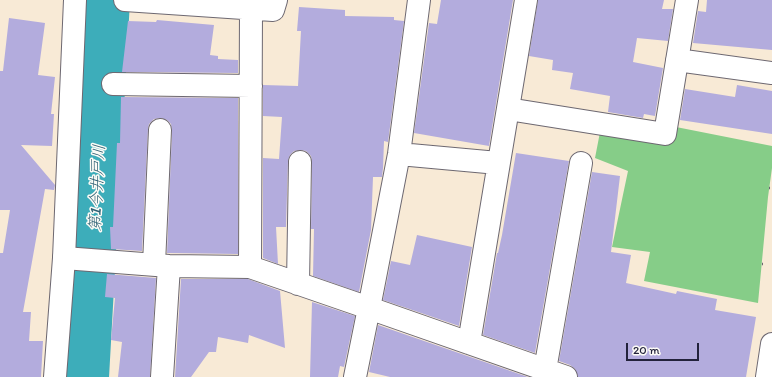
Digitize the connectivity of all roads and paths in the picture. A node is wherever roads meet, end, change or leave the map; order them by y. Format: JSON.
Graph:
{"nodes":[{"id":1,"x":75,"y":0,"type":"edge"},
{"id":2,"x":125,"y":0,"type":"edge"},
{"id":3,"x":276,"y":0,"type":"edge"},
{"id":4,"x":419,"y":0,"type":"edge"},
{"id":5,"x":526,"y":0,"type":"edge"},
{"id":6,"x":687,"y":0,"type":"edge"},
{"id":7,"x":251,"y":8,"type":"junction"},
{"id":8,"x":677,"y":60,"type":"junction"},
{"id":9,"x":772,"y":73,"type":"edge"},
{"id":10,"x":113,"y":84,"type":"dead end"},
{"id":11,"x":250,"y":86,"type":"junction"},
{"id":12,"x":508,"y":109,"type":"junction"},
{"id":13,"x":160,"y":130,"type":"dead end"},
{"id":14,"x":399,"y":154,"type":"junction"},
{"id":15,"x":300,"y":162,"type":"dead end"},
{"id":16,"x":498,"y":163,"type":"junction"},
{"id":17,"x":581,"y":163,"type":"dead end"},
{"id":18,"x":72,"y":258,"type":"junction"},
{"id":19,"x":762,"y":264,"type":"dead end"},
{"id":20,"x":766,"y":264,"type":"dead end"},
{"id":21,"x":161,"y":265,"type":"junction"},
{"id":22,"x":250,"y":267,"type":"junction"},
{"id":23,"x":298,"y":284,"type":"junction"},
{"id":24,"x":369,"y":308,"type":"junction"},
{"id":25,"x":469,"y":343,"type":"junction"},
{"id":26,"x":772,"y":344,"type":"edge"},
{"id":27,"x":545,"y":370,"type":"junction"},
{"id":28,"x":56,"y":377,"type":"edge"},
{"id":29,"x":162,"y":377,"type":"edge"},
{"id":30,"x":355,"y":377,"type":"edge"},
{"id":31,"x":566,"y":377,"type":"edge"},
{"id":32,"x":767,"y":377,"type":"edge"}],
"edges":[{"from":1,"to":18,"type":"street"},
{"from":2,"to":7,"type":"street"},
{"from":3,"to":7,"type":"street"},
{"from":4,"to":14,"type":"street"},
{"from":5,"to":12,"type":"street"},
{"from":6,"to":8,"type":"street"},
{"from":7,"to":11,"type":"street"},
{"from":8,"to":9,"type":"street"},
{"from":8,"to":12,"type":"street"},
{"from":10,"to":11,"type":"street"},
{"from":11,"to":22,"type":"street"},
{"from":12,"to":16,"type":"street"},
{"from":13,"to":21,"type":"street"},
{"from":14,"to":16,"type":"street"},
{"from":14,"to":24,"type":"street"},
{"from":15,"to":23,"type":"street"},
{"from":16,"to":25,"type":"street"},
{"from":17,"to":27,"type":"street"},
{"from":18,"to":21,"type":"street"},
{"from":18,"to":28,"type":"street"},
{"from":19,"to":20,"type":"path"},
{"from":21,"to":22,"type":"street"},
{"from":21,"to":29,"type":"street"},
{"from":22,"to":23,"type":"street"},
{"from":23,"to":24,"type":"street"},
{"from":24,"to":25,"type":"street"},
{"from":24,"to":30,"type":"street"},
{"from":25,"to":27,"type":"street"},
{"from":26,"to":32,"type":"street"},
{"from":27,"to":31,"type":"street"}]}
